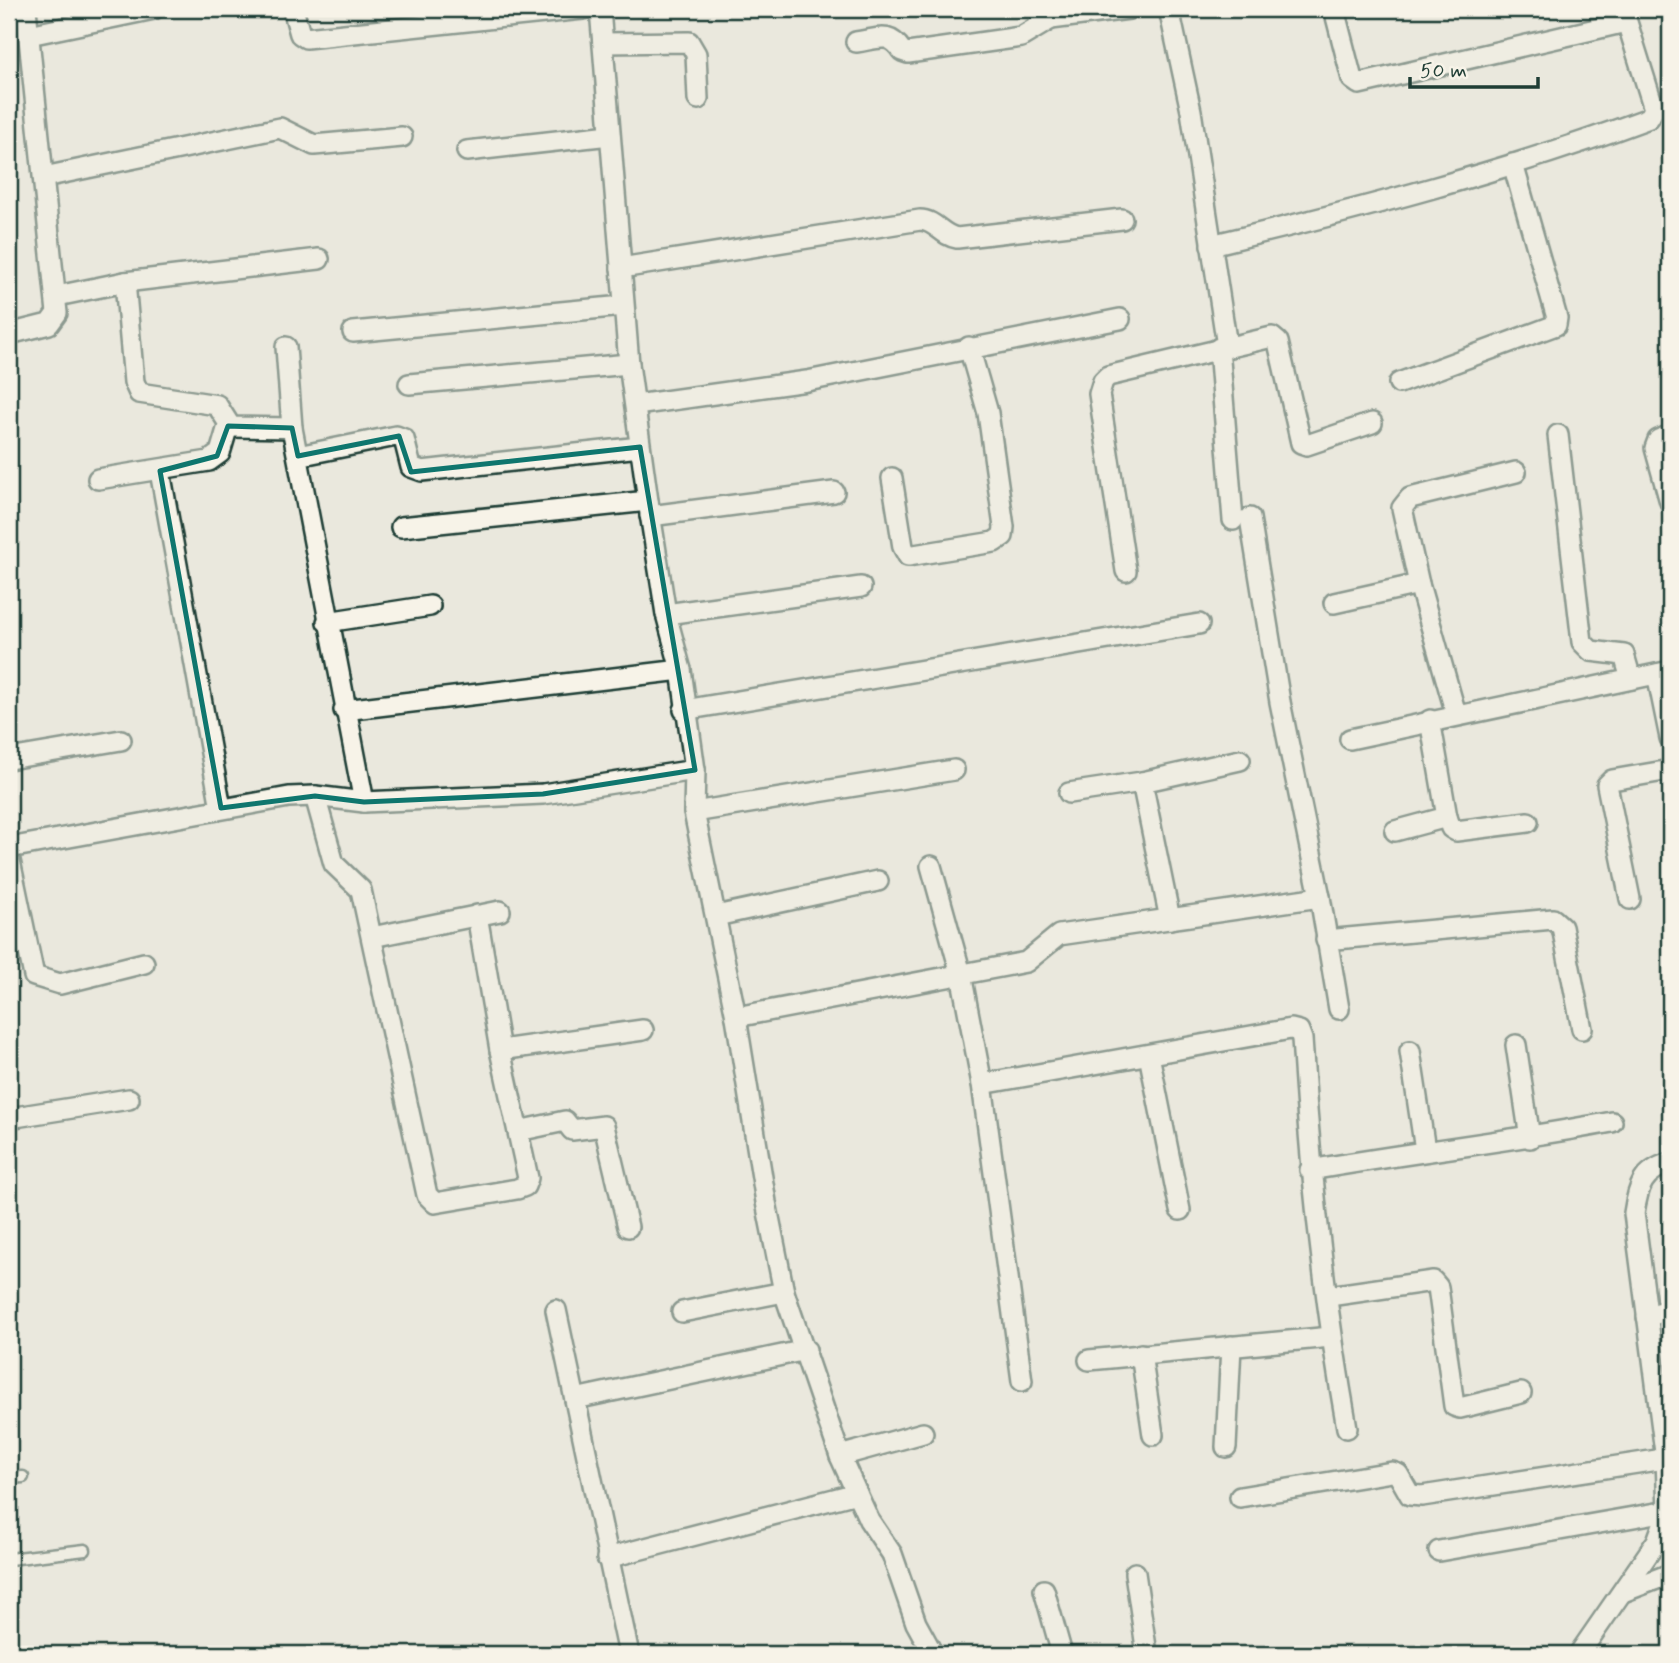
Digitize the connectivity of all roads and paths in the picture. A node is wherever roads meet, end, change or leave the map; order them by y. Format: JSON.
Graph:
{"nodes":[{"id":1,"x":26,"y":9,"type":"edge"},
{"id":2,"x":155,"y":9,"type":"edge"},
{"id":3,"x":293,"y":9,"type":"edge"},
{"id":4,"x":583,"y":9,"type":"edge"},
{"id":5,"x":600,"y":9,"type":"edge"},
{"id":6,"x":1129,"y":9,"type":"edge"},
{"id":7,"x":1169,"y":9,"type":"edge"},
{"id":8,"x":1334,"y":9,"type":"edge"},
{"id":9,"x":1050,"y":14,"type":"edge"},
{"id":10,"x":1624,"y":15,"type":"edge"},
{"id":11,"x":29,"y":35,"type":"junction"},
{"id":12,"x":856,"y":42,"type":"dead end"},
{"id":13,"x":603,"y":43,"type":"junction"},
{"id":14,"x":698,"y":99,"type":"dead end"},
{"id":15,"x":610,"y":135,"type":"junction"},
{"id":16,"x":402,"y":137,"type":"dead end"},
{"id":17,"x":467,"y":151,"type":"dead end"},
{"id":18,"x":1513,"y":164,"type":"junction"},
{"id":19,"x":44,"y":177,"type":"junction"},
{"id":20,"x":1122,"y":219,"type":"dead end"},
{"id":21,"x":1210,"y":245,"type":"junction"},
{"id":22,"x":319,"y":259,"type":"dead end"},
{"id":23,"x":621,"y":268,"type":"junction"},
{"id":24,"x":125,"y":282,"type":"junction"},
{"id":25,"x":57,"y":296,"type":"junction"},
{"id":26,"x":623,"y":306,"type":"junction"},
{"id":27,"x":1121,"y":319,"type":"dead end"},
{"id":28,"x":353,"y":332,"type":"dead end"},
{"id":29,"x":9,"y":334,"type":"edge"},
{"id":30,"x":286,"y":347,"type":"dead end"},
{"id":31,"x":969,"y":347,"type":"junction"},
{"id":32,"x":1223,"y":347,"type":"junction"},
{"id":33,"x":629,"y":364,"type":"junction"},
{"id":34,"x":1399,"y":383,"type":"dead end"},
{"id":35,"x":410,"y":384,"type":"dead end"},
{"id":36,"x":636,"y":405,"type":"junction"},
{"id":37,"x":1372,"y":423,"type":"dead end"},
{"id":38,"x":228,"y":426,"type":"junction"},
{"id":39,"x":292,"y":428,"type":"junction"},
{"id":40,"x":1558,"y":435,"type":"dead end"},
{"id":41,"x":1670,"y":435,"type":"edge"},
{"id":42,"x":640,"y":447,"type":"junction"},
{"id":43,"x":298,"y":456,"type":"junction"},
{"id":44,"x":160,"y":471,"type":"junction"},
{"id":45,"x":1516,"y":472,"type":"dead end"},
{"id":46,"x":892,"y":478,"type":"dead end"},
{"id":47,"x":97,"y":479,"type":"dead end"},
{"id":48,"x":834,"y":492,"type":"dead end"},
{"id":49,"x":1670,"y":502,"type":"edge"},
{"id":50,"x":649,"y":508,"type":"junction"},
{"id":51,"x":401,"y":527,"type":"dead end"},
{"id":52,"x":1126,"y":571,"type":"dead end"},
{"id":53,"x":1419,"y":584,"type":"junction"},
{"id":54,"x":862,"y":587,"type":"dead end"},
{"id":55,"x":1334,"y":603,"type":"dead end"},
{"id":56,"x":430,"y":606,"type":"dead end"},
{"id":57,"x":666,"y":614,"type":"junction"},
{"id":58,"x":327,"y":622,"type":"junction"},
{"id":59,"x":1199,"y":624,"type":"dead end"},
{"id":60,"x":681,"y":670,"type":"junction"},
{"id":61,"x":1663,"y":672,"type":"edge"},
{"id":62,"x":1630,"y":679,"type":"junction"},
{"id":63,"x":344,"y":710,"type":"junction"},
{"id":64,"x":684,"y":710,"type":"junction"},
{"id":65,"x":1456,"y":714,"type":"junction"},
{"id":66,"x":1430,"y":720,"type":"junction"},
{"id":67,"x":1670,"y":738,"type":"edge"},
{"id":68,"x":1349,"y":739,"type":"dead end"},
{"id":69,"x":121,"y":740,"type":"dead end"},
{"id":70,"x":9,"y":759,"type":"edge"},
{"id":71,"x":1240,"y":760,"type":"dead end"},
{"id":72,"x":695,"y":770,"type":"junction"},
{"id":73,"x":954,"y":770,"type":"dead end"},
{"id":74,"x":1670,"y":770,"type":"edge"},
{"id":75,"x":1142,"y":782,"type":"junction"},
{"id":76,"x":1069,"y":793,"type":"dead end"},
{"id":77,"x":315,"y":796,"type":"junction"},
{"id":78,"x":364,"y":802,"type":"junction"},
{"id":79,"x":221,"y":808,"type":"junction"},
{"id":80,"x":694,"y":812,"type":"junction"},
{"id":81,"x":1447,"y":817,"type":"junction"},
{"id":82,"x":1528,"y":822,"type":"dead end"},
{"id":83,"x":1395,"y":831,"type":"dead end"},
{"id":84,"x":9,"y":848,"type":"edge"},
{"id":85,"x":9,"y":856,"type":"edge"},
{"id":86,"x":931,"y":866,"type":"dead end"},
{"id":87,"x":878,"y":881,"type":"dead end"},
{"id":88,"x":1320,"y":897,"type":"junction"},
{"id":89,"x":1630,"y":899,"type":"dead end"},
{"id":90,"x":500,"y":911,"type":"dead end"},
{"id":91,"x":477,"y":915,"type":"junction"},
{"id":92,"x":716,"y":916,"type":"junction"},
{"id":93,"x":1170,"y":919,"type":"junction"},
{"id":94,"x":372,"y":937,"type":"junction"},
{"id":95,"x":1326,"y":940,"type":"junction"},
{"id":96,"x":144,"y":963,"type":"dead end"},
{"id":97,"x":961,"y":974,"type":"junction"},
{"id":98,"x":1339,"y":1009,"type":"dead end"},
{"id":99,"x":736,"y":1017,"type":"junction"},
{"id":100,"x":1582,"y":1028,"type":"dead end"},
{"id":101,"x":643,"y":1030,"type":"dead end"},
{"id":102,"x":1516,"y":1045,"type":"dead end"},
{"id":103,"x":500,"y":1050,"type":"junction"},
{"id":104,"x":1410,"y":1051,"type":"dead end"},
{"id":105,"x":1149,"y":1055,"type":"junction"},
{"id":106,"x":982,"y":1084,"type":"junction"},
{"id":107,"x":129,"y":1100,"type":"dead end"},
{"id":108,"x":9,"y":1118,"type":"edge"},
{"id":109,"x":1612,"y":1122,"type":"dead end"},
{"id":110,"x":518,"y":1131,"type":"junction"},
{"id":111,"x":1530,"y":1138,"type":"junction"},
{"id":112,"x":1425,"y":1150,"type":"junction"},
{"id":113,"x":1670,"y":1163,"type":"edge"},
{"id":114,"x":1310,"y":1170,"type":"junction"},
{"id":115,"x":1180,"y":1210,"type":"dead end"},
{"id":116,"x":628,"y":1227,"type":"dead end"},
{"id":117,"x":784,"y":1292,"type":"junction"},
{"id":118,"x":1329,"y":1296,"type":"junction"},
{"id":119,"x":1670,"y":1309,"type":"edge"},
{"id":120,"x":556,"y":1310,"type":"dead end"},
{"id":121,"x":682,"y":1312,"type":"dead end"},
{"id":122,"x":1647,"y":1317,"type":"junction"},
{"id":123,"x":1331,"y":1336,"type":"junction"},
{"id":124,"x":1231,"y":1346,"type":"junction"},
{"id":125,"x":806,"y":1350,"type":"junction"},
{"id":126,"x":1141,"y":1354,"type":"junction"},
{"id":127,"x":1089,"y":1360,"type":"dead end"},
{"id":128,"x":1022,"y":1381,"type":"dead end"},
{"id":129,"x":1521,"y":1393,"type":"dead end"},
{"id":130,"x":575,"y":1399,"type":"junction"},
{"id":131,"x":1347,"y":1427,"type":"dead end"},
{"id":132,"x":923,"y":1433,"type":"dead end"},
{"id":133,"x":1153,"y":1435,"type":"dead end"},
{"id":134,"x":1226,"y":1447,"type":"dead end"},
{"id":135,"x":841,"y":1455,"type":"junction"},
{"id":136,"x":1668,"y":1459,"type":"edge"},
{"id":137,"x":23,"y":1477,"type":"dead end"},
{"id":138,"x":9,"y":1478,"type":"edge"},
{"id":139,"x":857,"y":1493,"type":"junction"},
{"id":140,"x":1240,"y":1497,"type":"dead end"},
{"id":141,"x":1668,"y":1511,"type":"junction"},
{"id":142,"x":85,"y":1550,"type":"dead end"},
{"id":143,"x":1439,"y":1551,"type":"dead end"},
{"id":144,"x":607,"y":1558,"type":"junction"},
{"id":145,"x":9,"y":1559,"type":"edge"},
{"id":146,"x":1135,"y":1573,"type":"dead end"},
{"id":147,"x":1670,"y":1574,"type":"edge"},
{"id":148,"x":1044,"y":1590,"type":"dead end"},
{"id":149,"x":1623,"y":1592,"type":"junction"},
{"id":150,"x":629,"y":1654,"type":"edge"},
{"id":151,"x":933,"y":1654,"type":"edge"},
{"id":152,"x":1062,"y":1654,"type":"edge"},
{"id":153,"x":1147,"y":1654,"type":"edge"},
{"id":154,"x":1579,"y":1654,"type":"edge"}],
"edges":[{"from":1,"to":11,"type":"street"},
{"from":2,"to":11,"type":"street"},
{"from":3,"to":4,"type":"street"},
{"from":5,"to":13,"type":"street"},
{"from":6,"to":9,"type":"street"},
{"from":7,"to":21,"type":"street"},
{"from":8,"to":10,"type":"street"},
{"from":9,"to":12,"type":"street"},
{"from":10,"to":18,"type":"street"},
{"from":11,"to":19,"type":"street"},
{"from":13,"to":14,"type":"street"},
{"from":13,"to":15,"type":"street"},
{"from":15,"to":17,"type":"street"},
{"from":15,"to":23,"type":"street"},
{"from":16,"to":19,"type":"street"},
{"from":18,"to":21,"type":"street"},
{"from":18,"to":34,"type":"street"},
{"from":19,"to":25,"type":"street"},
{"from":20,"to":23,"type":"street"},
{"from":21,"to":32,"type":"street"},
{"from":22,"to":24,"type":"street"},
{"from":23,"to":26,"type":"street"},
{"from":24,"to":25,"type":"street"},
{"from":24,"to":38,"type":"street"},
{"from":25,"to":29,"type":"street"},
{"from":26,"to":28,"type":"street"},
{"from":26,"to":33,"type":"street"},
{"from":27,"to":31,"type":"street"},
{"from":30,"to":39,"type":"street"},
{"from":31,"to":36,"type":"street"},
{"from":31,"to":46,"type":"street"},
{"from":32,"to":37,"type":"street"},
{"from":32,"to":52,"type":"street"},
{"from":32,"to":88,"type":"street"},
{"from":33,"to":35,"type":"street"},
{"from":33,"to":36,"type":"street"},
{"from":36,"to":42,"type":"street"},
{"from":38,"to":39,"type":"street"},
{"from":38,"to":44,"type":"street"},
{"from":39,"to":43,"type":"street"},
{"from":40,"to":62,"type":"street"},
{"from":41,"to":49,"type":"street"},
{"from":42,"to":43,"type":"street"},
{"from":42,"to":50,"type":"street"},
{"from":43,"to":58,"type":"street"},
{"from":44,"to":47,"type":"street"},
{"from":44,"to":79,"type":"street"},
{"from":45,"to":53,"type":"street"},
{"from":48,"to":50,"type":"street"},
{"from":50,"to":51,"type":"street"},
{"from":50,"to":57,"type":"street"},
{"from":53,"to":55,"type":"street"},
{"from":53,"to":65,"type":"street"},
{"from":54,"to":57,"type":"street"},
{"from":56,"to":58,"type":"street"},
{"from":57,"to":60,"type":"street"},
{"from":58,"to":63,"type":"street"},
{"from":59,"to":64,"type":"street"},
{"from":60,"to":63,"type":"street"},
{"from":60,"to":64,"type":"street"},
{"from":61,"to":62,"type":"street"},
{"from":61,"to":67,"type":"street"},
{"from":62,"to":65,"type":"street"},
{"from":63,"to":78,"type":"street"},
{"from":64,"to":72,"type":"street"},
{"from":65,"to":66,"type":"street"},
{"from":66,"to":68,"type":"street"},
{"from":66,"to":81,"type":"street"},
{"from":69,"to":70,"type":"street"},
{"from":71,"to":75,"type":"street"},
{"from":72,"to":78,"type":"street"},
{"from":72,"to":80,"type":"street"},
{"from":73,"to":80,"type":"street"},
{"from":74,"to":89,"type":"street"},
{"from":75,"to":76,"type":"street"},
{"from":75,"to":93,"type":"street"},
{"from":77,"to":78,"type":"street"},
{"from":77,"to":79,"type":"street"},
{"from":77,"to":94,"type":"street"},
{"from":79,"to":84,"type":"street"},
{"from":80,"to":92,"type":"street"},
{"from":81,"to":82,"type":"street"},
{"from":81,"to":83,"type":"street"},
{"from":85,"to":96,"type":"street"},
{"from":86,"to":97,"type":"street"},
{"from":87,"to":92,"type":"street"},
{"from":88,"to":93,"type":"street"},
{"from":88,"to":95,"type":"street"},
{"from":90,"to":91,"type":"street"},
{"from":91,"to":94,"type":"street"},
{"from":91,"to":103,"type":"street"},
{"from":92,"to":99,"type":"street"},
{"from":93,"to":97,"type":"street"},
{"from":94,"to":110,"type":"street"},
{"from":95,"to":98,"type":"street"},
{"from":95,"to":100,"type":"street"},
{"from":97,"to":99,"type":"street"},
{"from":97,"to":106,"type":"street"},
{"from":99,"to":117,"type":"street"},
{"from":101,"to":103,"type":"street"},
{"from":102,"to":111,"type":"street"},
{"from":103,"to":110,"type":"street"},
{"from":104,"to":112,"type":"street"},
{"from":105,"to":106,"type":"street"},
{"from":105,"to":114,"type":"street"},
{"from":105,"to":115,"type":"street"},
{"from":106,"to":128,"type":"street"},
{"from":107,"to":108,"type":"street"},
{"from":109,"to":111,"type":"street"},
{"from":110,"to":116,"type":"street"},
{"from":111,"to":112,"type":"street"},
{"from":112,"to":114,"type":"street"},
{"from":113,"to":122,"type":"street"},
{"from":114,"to":118,"type":"street"},
{"from":117,"to":121,"type":"street"},
{"from":117,"to":125,"type":"street"},
{"from":118,"to":123,"type":"street"},
{"from":118,"to":129,"type":"street"},
{"from":119,"to":122,"type":"street"},
{"from":120,"to":130,"type":"street"},
{"from":122,"to":136,"type":"street"},
{"from":123,"to":124,"type":"street"},
{"from":123,"to":131,"type":"street"},
{"from":124,"to":126,"type":"street"},
{"from":124,"to":134,"type":"street"},
{"from":125,"to":130,"type":"street"},
{"from":125,"to":135,"type":"street"},
{"from":126,"to":127,"type":"street"},
{"from":126,"to":133,"type":"street"},
{"from":130,"to":144,"type":"street"},
{"from":132,"to":135,"type":"street"},
{"from":135,"to":139,"type":"street"},
{"from":136,"to":140,"type":"street"},
{"from":136,"to":141,"type":"street"},
{"from":137,"to":138,"type":"lane"},
{"from":139,"to":144,"type":"street"},
{"from":139,"to":151,"type":"street"},
{"from":141,"to":143,"type":"street"},
{"from":141,"to":149,"type":"street"},
{"from":142,"to":145,"type":"lane"},
{"from":144,"to":150,"type":"street"},
{"from":146,"to":153,"type":"street"},
{"from":147,"to":149,"type":"street"},
{"from":148,"to":152,"type":"street"},
{"from":149,"to":154,"type":"street"}]}
